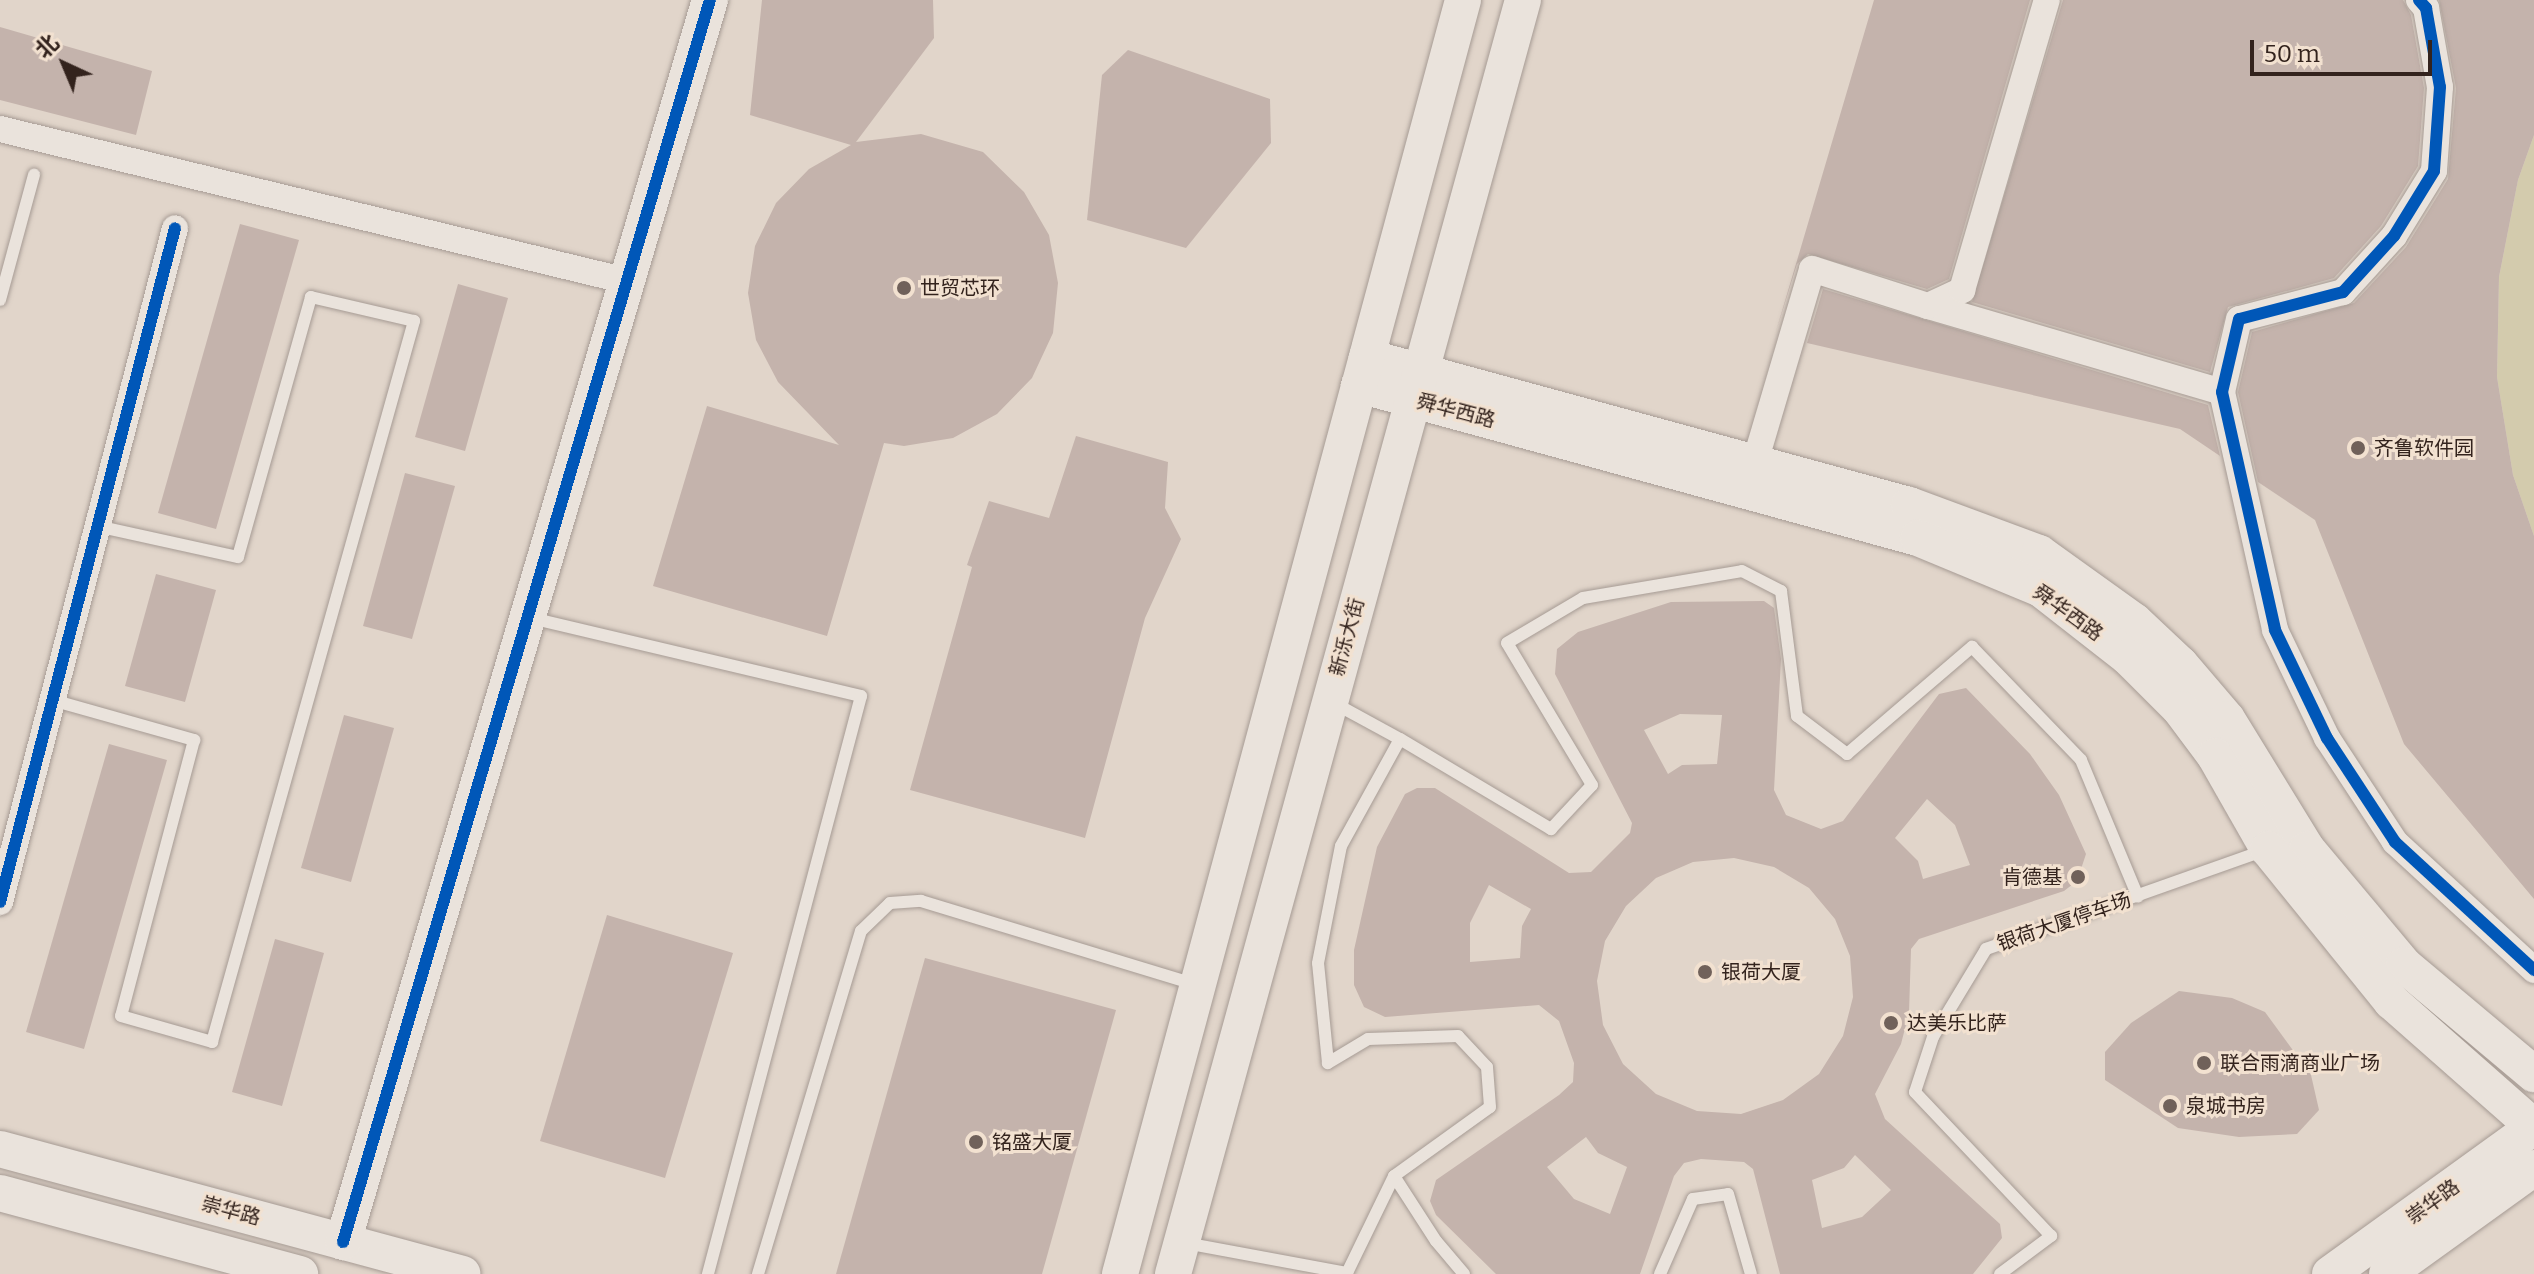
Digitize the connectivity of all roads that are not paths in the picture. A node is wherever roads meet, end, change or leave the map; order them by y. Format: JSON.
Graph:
{"nodes":[{"id":1,"x":710,"y":0,"type":"edge"},
{"id":2,"x":1463,"y":0,"type":"edge"},
{"id":3,"x":1523,"y":0,"type":"edge"},
{"id":4,"x":2047,"y":0,"type":"edge"},
{"id":5,"x":2419,"y":0,"type":"edge"},
{"id":6,"x":0,"y":129,"type":"edge"},
{"id":7,"x":34,"y":175,"type":"dead end"},
{"id":8,"x":175,"y":228,"type":"dead end"},
{"id":9,"x":627,"y":281,"type":"junction"},
{"id":10,"x":0,"y":300,"type":"edge"},
{"id":11,"x":1928,"y":306,"type":"junction"},
{"id":12,"x":1363,"y":371,"type":"junction"},
{"id":13,"x":1415,"y":385,"type":"junction"},
{"id":14,"x":2222,"y":392,"type":"junction"},
{"id":15,"x":1755,"y":462,"type":"junction"},
{"id":16,"x":97,"y":526,"type":"junction"},
{"id":17,"x":528,"y":617,"type":"junction"},
{"id":18,"x":52,"y":700,"type":"junction"},
{"id":19,"x":1329,"y":700,"type":"junction"},
{"id":20,"x":1400,"y":739,"type":"junction"},
{"id":21,"x":7,"y":847,"type":"edge"},
{"id":22,"x":2268,"y":849,"type":"junction"},
{"id":23,"x":2138,"y":897,"type":"junction"},
{"id":24,"x":0,"y":902,"type":"edge"},
{"id":25,"x":2534,"y":970,"type":"edge"},
{"id":26,"x":1198,"y":985,"type":"junction"},
{"id":27,"x":2534,"y":1074,"type":"edge"},
{"id":28,"x":2534,"y":1127,"type":"edge"},
{"id":29,"x":0,"y":1149,"type":"edge"},
{"id":30,"x":2534,"y":1168,"type":"edge"},
{"id":31,"x":1394,"y":1176,"type":"junction"},
{"id":32,"x":0,"y":1193,"type":"edge"},
{"id":33,"x":343,"y":1242,"type":"junction"},
{"id":34,"x":1178,"y":1258,"type":"edge"},
{"id":35,"x":300,"y":1274,"type":"edge"},
{"id":36,"x":462,"y":1274,"type":"edge"},
{"id":37,"x":708,"y":1274,"type":"edge"},
{"id":38,"x":758,"y":1274,"type":"edge"},
{"id":39,"x":1120,"y":1274,"type":"edge"},
{"id":40,"x":1464,"y":1274,"type":"edge"},
{"id":41,"x":1660,"y":1274,"type":"edge"},
{"id":42,"x":1751,"y":1274,"type":"edge"},
{"id":43,"x":2000,"y":1274,"type":"edge"},
{"id":44,"x":2330,"y":1274,"type":"edge"},
{"id":45,"x":2387,"y":1274,"type":"edge"}],
"edges":[{"from":1,"to":9,"type":"main road"},
{"from":2,"to":12,"type":"main road"},
{"from":3,"to":13,"type":"main road","name":"新泺大街"},
{"from":4,"to":11,"type":"street"},
{"from":5,"to":14,"type":"street"},
{"from":6,"to":9,"type":"street"},
{"from":7,"to":10,"type":"lane"},
{"from":8,"to":16,"type":"street"},
{"from":9,"to":17,"type":"main road"},
{"from":11,"to":14,"type":"street"},
{"from":11,"to":15,"type":"street"},
{"from":12,"to":13,"type":"main road","name":"舜华西路"},
{"from":12,"to":26,"type":"main road"},
{"from":13,"to":15,"type":"main road","name":"舜华西路"},
{"from":13,"to":19,"type":"main road","name":"新泺大街"},
{"from":13,"to":22,"type":"main road","name":"舜华西路"},
{"from":14,"to":25,"type":"street"},
{"from":15,"to":27,"type":"main road","name":"舜华西路"},
{"from":16,"to":18,"type":"street"},
{"from":16,"to":18,"type":"lane"},
{"from":17,"to":33,"type":"main road"},
{"from":17,"to":37,"type":"lane"},
{"from":18,"to":21,"type":"street"},
{"from":19,"to":20,"type":"lane"},
{"from":19,"to":34,"type":"main road","name":"新泺大街"},
{"from":20,"to":23,"type":"lane"},
{"from":20,"to":31,"type":"lane"},
{"from":21,"to":24,"type":"street"},
{"from":22,"to":23,"type":"lane","name":"银荷大厦停车场"},
{"from":22,"to":28,"type":"main road","name":"舜华西路"},
{"from":23,"to":43,"type":"lane","name":"银荷大厦停车场"},
{"from":26,"to":38,"type":"lane"},
{"from":26,"to":39,"type":"main road"},
{"from":28,"to":44,"type":"main road","name":"崇华路"},
{"from":29,"to":33,"type":"main road","name":"崇华路"},
{"from":30,"to":45,"type":"main road","name":"崇华路"},
{"from":31,"to":34,"type":"lane"},
{"from":31,"to":40,"type":"lane"},
{"from":32,"to":35,"type":"main road"},
{"from":33,"to":36,"type":"main road","name":"崇华路"},
{"from":41,"to":42,"type":"lane"}]}
